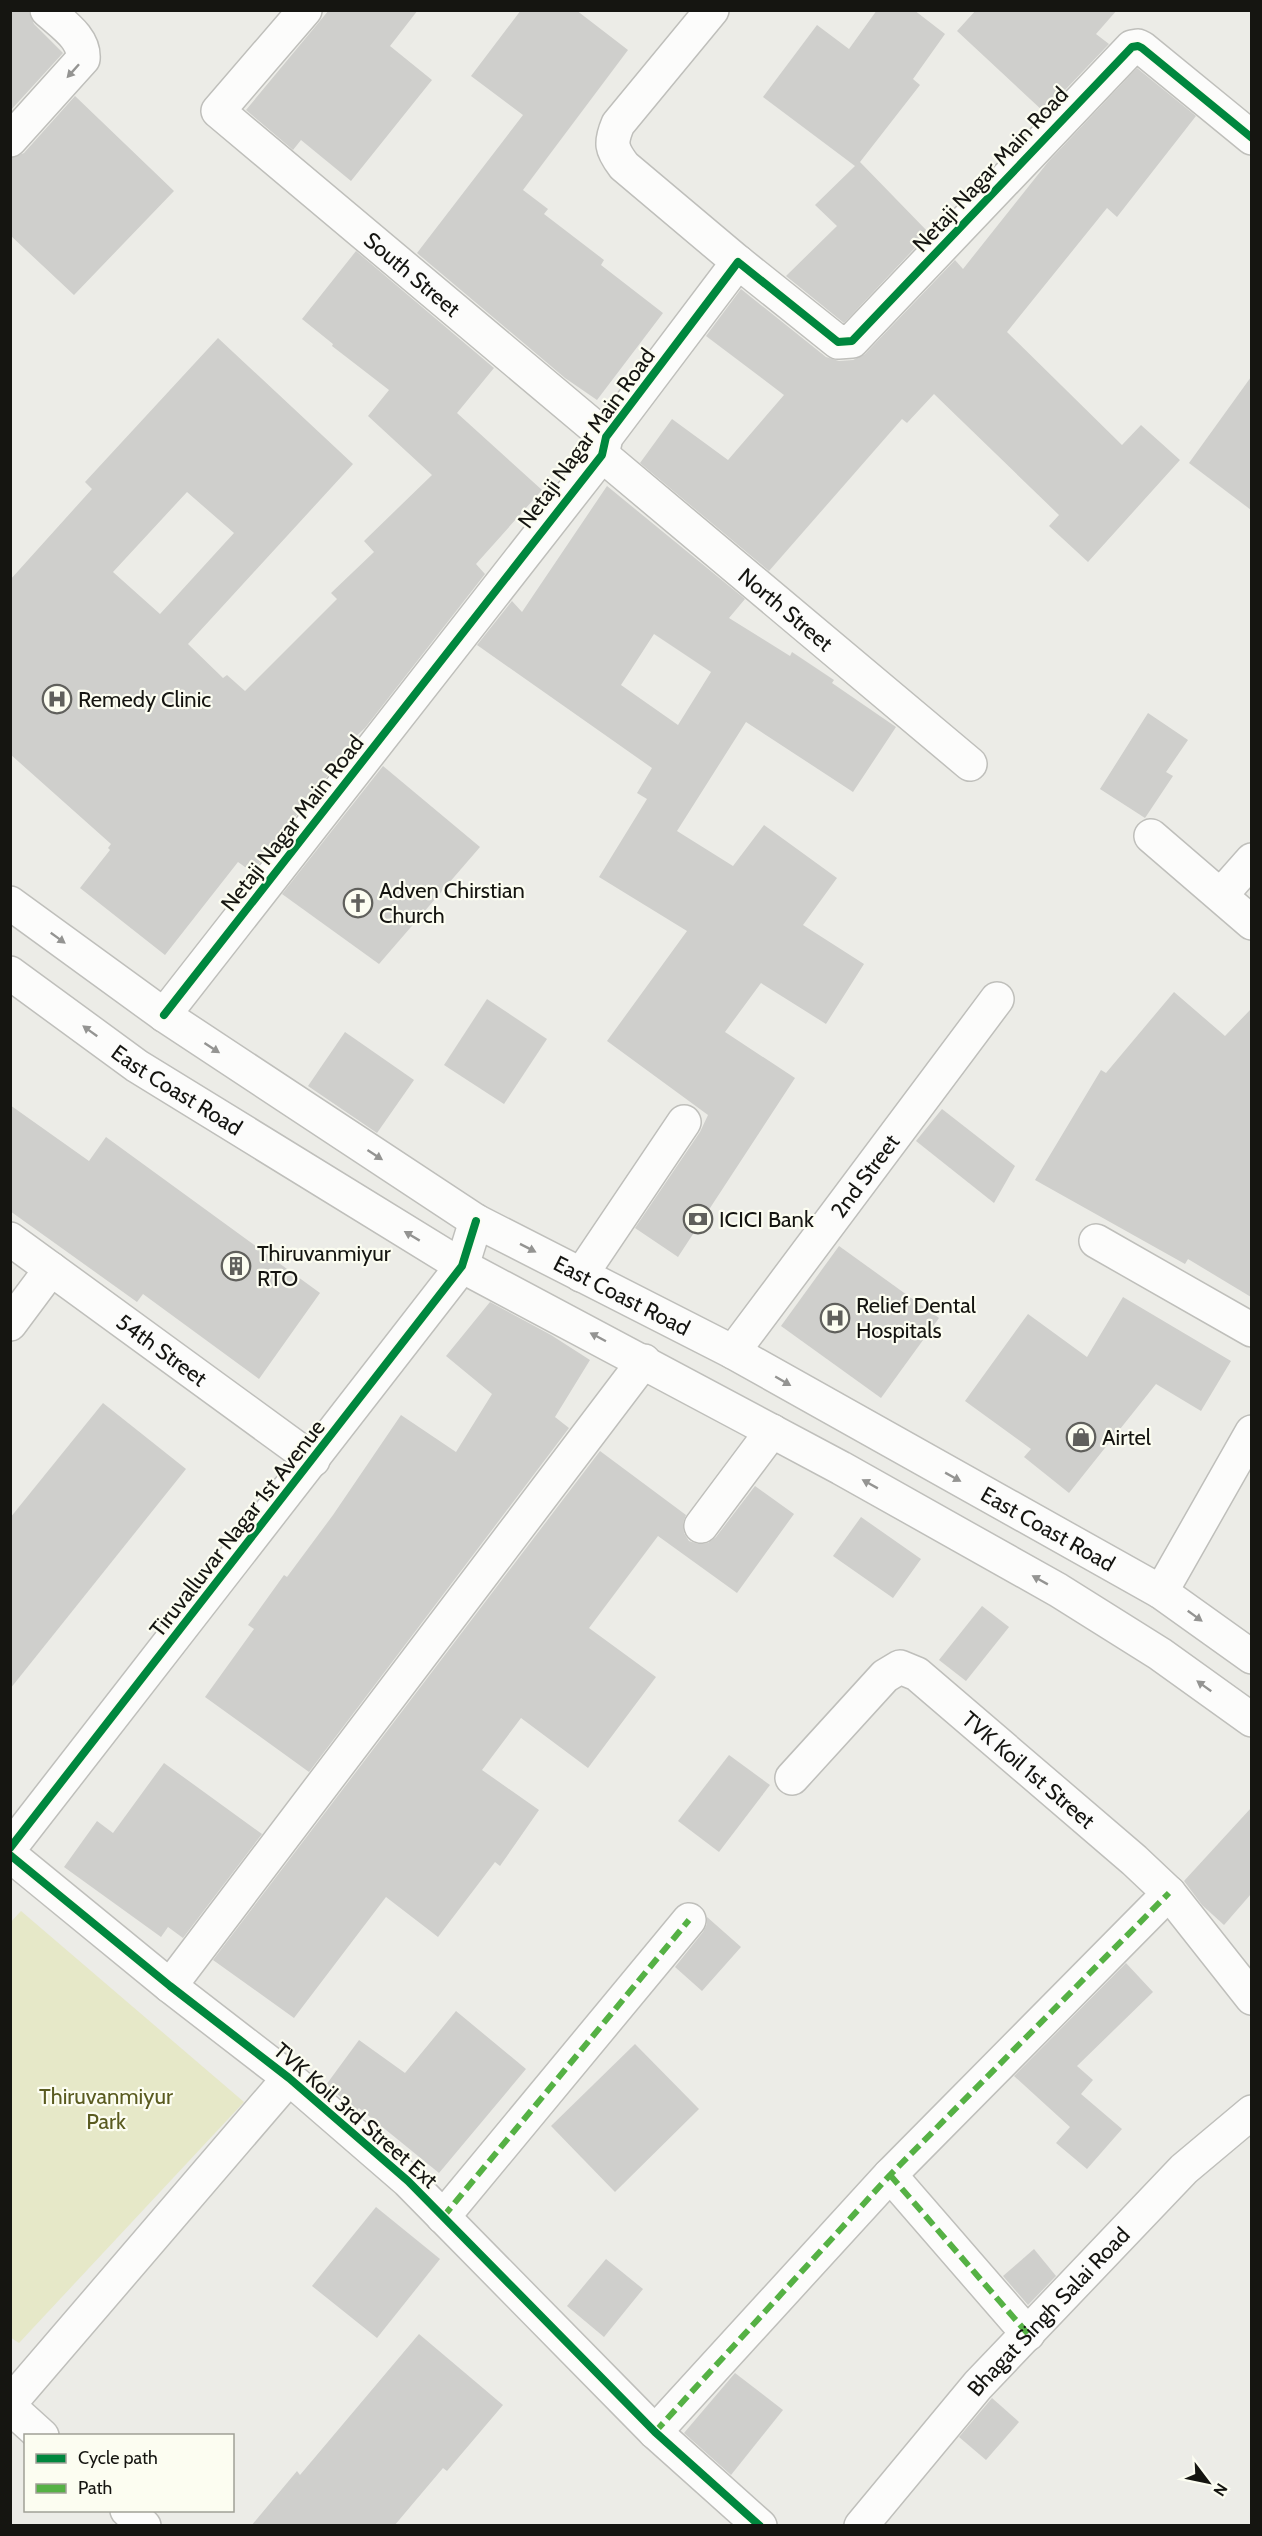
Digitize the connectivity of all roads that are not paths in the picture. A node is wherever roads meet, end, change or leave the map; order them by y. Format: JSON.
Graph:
{"nodes":[{"id":1,"x":47,"y":10,"type":"edge"},
{"id":2,"x":305,"y":10,"type":"edge"},
{"id":3,"x":712,"y":10,"type":"edge"},
{"id":4,"x":1251,"y":138,"type":"edge"},
{"id":5,"x":10,"y":140,"type":"edge"},
{"id":6,"x":738,"y":262,"type":"junction"},
{"id":7,"x":604,"y":446,"type":"junction"},
{"id":8,"x":970,"y":764,"type":"dead end"},
{"id":9,"x":1151,"y":836,"type":"dead end"},
{"id":10,"x":1251,"y":860,"type":"edge"},
{"id":11,"x":1221,"y":894,"type":"junction"},
{"id":12,"x":10,"y":903,"type":"edge"},
{"id":13,"x":1251,"y":923,"type":"edge"},
{"id":14,"x":10,"y":973,"type":"edge"},
{"id":15,"x":996,"y":999,"type":"dead end"},
{"id":16,"x":164,"y":1015,"type":"junction"},
{"id":17,"x":684,"y":1122,"type":"dead end"},
{"id":18,"x":476,"y":1221,"type":"junction"},
{"id":19,"x":10,"y":1239,"type":"edge"},
{"id":20,"x":1096,"y":1241,"type":"dead end"},
{"id":21,"x":462,"y":1266,"type":"junction"},
{"id":22,"x":51,"y":1269,"type":"junction"},
{"id":23,"x":581,"y":1275,"type":"junction"},
{"id":24,"x":10,"y":1324,"type":"edge"},
{"id":25,"x":1251,"y":1330,"type":"edge"},
{"id":26,"x":733,"y":1352,"type":"junction"},
{"id":27,"x":644,"y":1361,"type":"junction"},
{"id":28,"x":772,"y":1431,"type":"junction"},
{"id":29,"x":1251,"y":1432,"type":"edge"},
{"id":30,"x":313,"y":1460,"type":"junction"},
{"id":31,"x":701,"y":1526,"type":"dead end"},
{"id":32,"x":1161,"y":1592,"type":"junction"},
{"id":33,"x":1251,"y":1657,"type":"edge"},
{"id":34,"x":1251,"y":1720,"type":"edge"},
{"id":35,"x":792,"y":1778,"type":"dead end"},
{"id":36,"x":10,"y":1848,"type":"edge"},
{"id":37,"x":10,"y":1855,"type":"edge"},
{"id":38,"x":1169,"y":1893,"type":"junction"},
{"id":39,"x":689,"y":1920,"type":"dead end"},
{"id":40,"x":170,"y":1986,"type":"junction"},
{"id":41,"x":1251,"y":1998,"type":"edge"},
{"id":42,"x":289,"y":2078,"type":"junction"},
{"id":43,"x":1251,"y":2112,"type":"edge"},
{"id":44,"x":890,"y":2175,"type":"junction"},
{"id":45,"x":443,"y":2217,"type":"junction"},
{"id":46,"x":1028,"y":2334,"type":"junction"},
{"id":47,"x":10,"y":2405,"type":"edge"},
{"id":48,"x":655,"y":2432,"type":"junction"},
{"id":49,"x":40,"y":2434,"type":"edge"},
{"id":50,"x":116,"y":2512,"type":"edge"},
{"id":51,"x":128,"y":2512,"type":"edge"},
{"id":52,"x":104,"y":2526,"type":"edge"},
{"id":53,"x":144,"y":2526,"type":"edge"},
{"id":54,"x":760,"y":2526,"type":"edge"},
{"id":55,"x":861,"y":2526,"type":"edge"}],
"edges":[{"from":1,"to":5,"type":"street","one_way":true},
{"from":2,"to":7,"type":"street","name":"South Street"},
{"from":3,"to":6,"type":"street"},
{"from":4,"to":6,"type":"street","name":"Netaji Nagar Main Road"},
{"from":6,"to":7,"type":"street","name":"Netaji Nagar Main Road"},
{"from":7,"to":8,"type":"street","name":"North Street"},
{"from":7,"to":16,"type":"street","name":"Netaji Nagar Main Road"},
{"from":9,"to":11,"type":"street"},
{"from":10,"to":11,"type":"street"},
{"from":11,"to":13,"type":"street"},
{"from":12,"to":16,"type":"street","name":"East Coast Road","one_way":true},
{"from":21,"to":14,"type":"street","name":"East Coast Road","one_way":true},
{"from":15,"to":26,"type":"street","name":"2nd Street"},
{"from":16,"to":18,"type":"street","name":"East Coast Road","one_way":true},
{"from":17,"to":23,"type":"street"},
{"from":18,"to":21,"type":"street","name":"Tiruvalluvar Nagar 1st Avenue"},
{"from":18,"to":23,"type":"street","name":"East Coast Road","one_way":true},
{"from":19,"to":22,"type":"street","name":"54th Street"},
{"from":20,"to":25,"type":"street"},
{"from":27,"to":21,"type":"street","name":"East Coast Road","one_way":true},
{"from":21,"to":30,"type":"street","name":"Tiruvalluvar Nagar 1st Avenue"},
{"from":22,"to":24,"type":"street"},
{"from":22,"to":30,"type":"street","name":"54th Street"},
{"from":23,"to":26,"type":"street","name":"East Coast Road"},
{"from":26,"to":32,"type":"street","name":"East Coast Road","one_way":true},
{"from":27,"to":28,"type":"street","name":"East Coast Road"},
{"from":27,"to":40,"type":"street"},
{"from":28,"to":31,"type":"street"},
{"from":34,"to":28,"type":"street","name":"East Coast Road","one_way":true},
{"from":29,"to":32,"type":"street"},
{"from":30,"to":36,"type":"street","name":"Tiruvalluvar Nagar 1st Avenue"},
{"from":32,"to":33,"type":"street","name":"East Coast Road","one_way":true},
{"from":35,"to":38,"type":"street","name":"TVK Koil 1st Street"},
{"from":37,"to":40,"type":"street","name":"TVK Koil 3rd Street Ext"},
{"from":38,"to":41,"type":"street","name":"TVK Koil 1st Street"},
{"from":38,"to":44,"type":"street"},
{"from":39,"to":45,"type":"street"},
{"from":40,"to":42,"type":"street","name":"TVK Koil 3rd Street Ext"},
{"from":42,"to":45,"type":"street","name":"TVK Koil 3rd Street Ext"},
{"from":42,"to":47,"type":"street"},
{"from":43,"to":46,"type":"street","name":"Bhagat Singh Salai Road"},
{"from":44,"to":46,"type":"street"},
{"from":44,"to":48,"type":"street"},
{"from":45,"to":48,"type":"street","name":"TVK Koil 3rd Street Ext"},
{"from":46,"to":55,"type":"street","name":"Bhagat Singh Salai Road"},
{"from":47,"to":49,"type":"street"},
{"from":48,"to":54,"type":"street","name":"TVK Koil 3rd Street Ext"},
{"from":50,"to":52,"type":"street"},
{"from":51,"to":53,"type":"street"}]}
